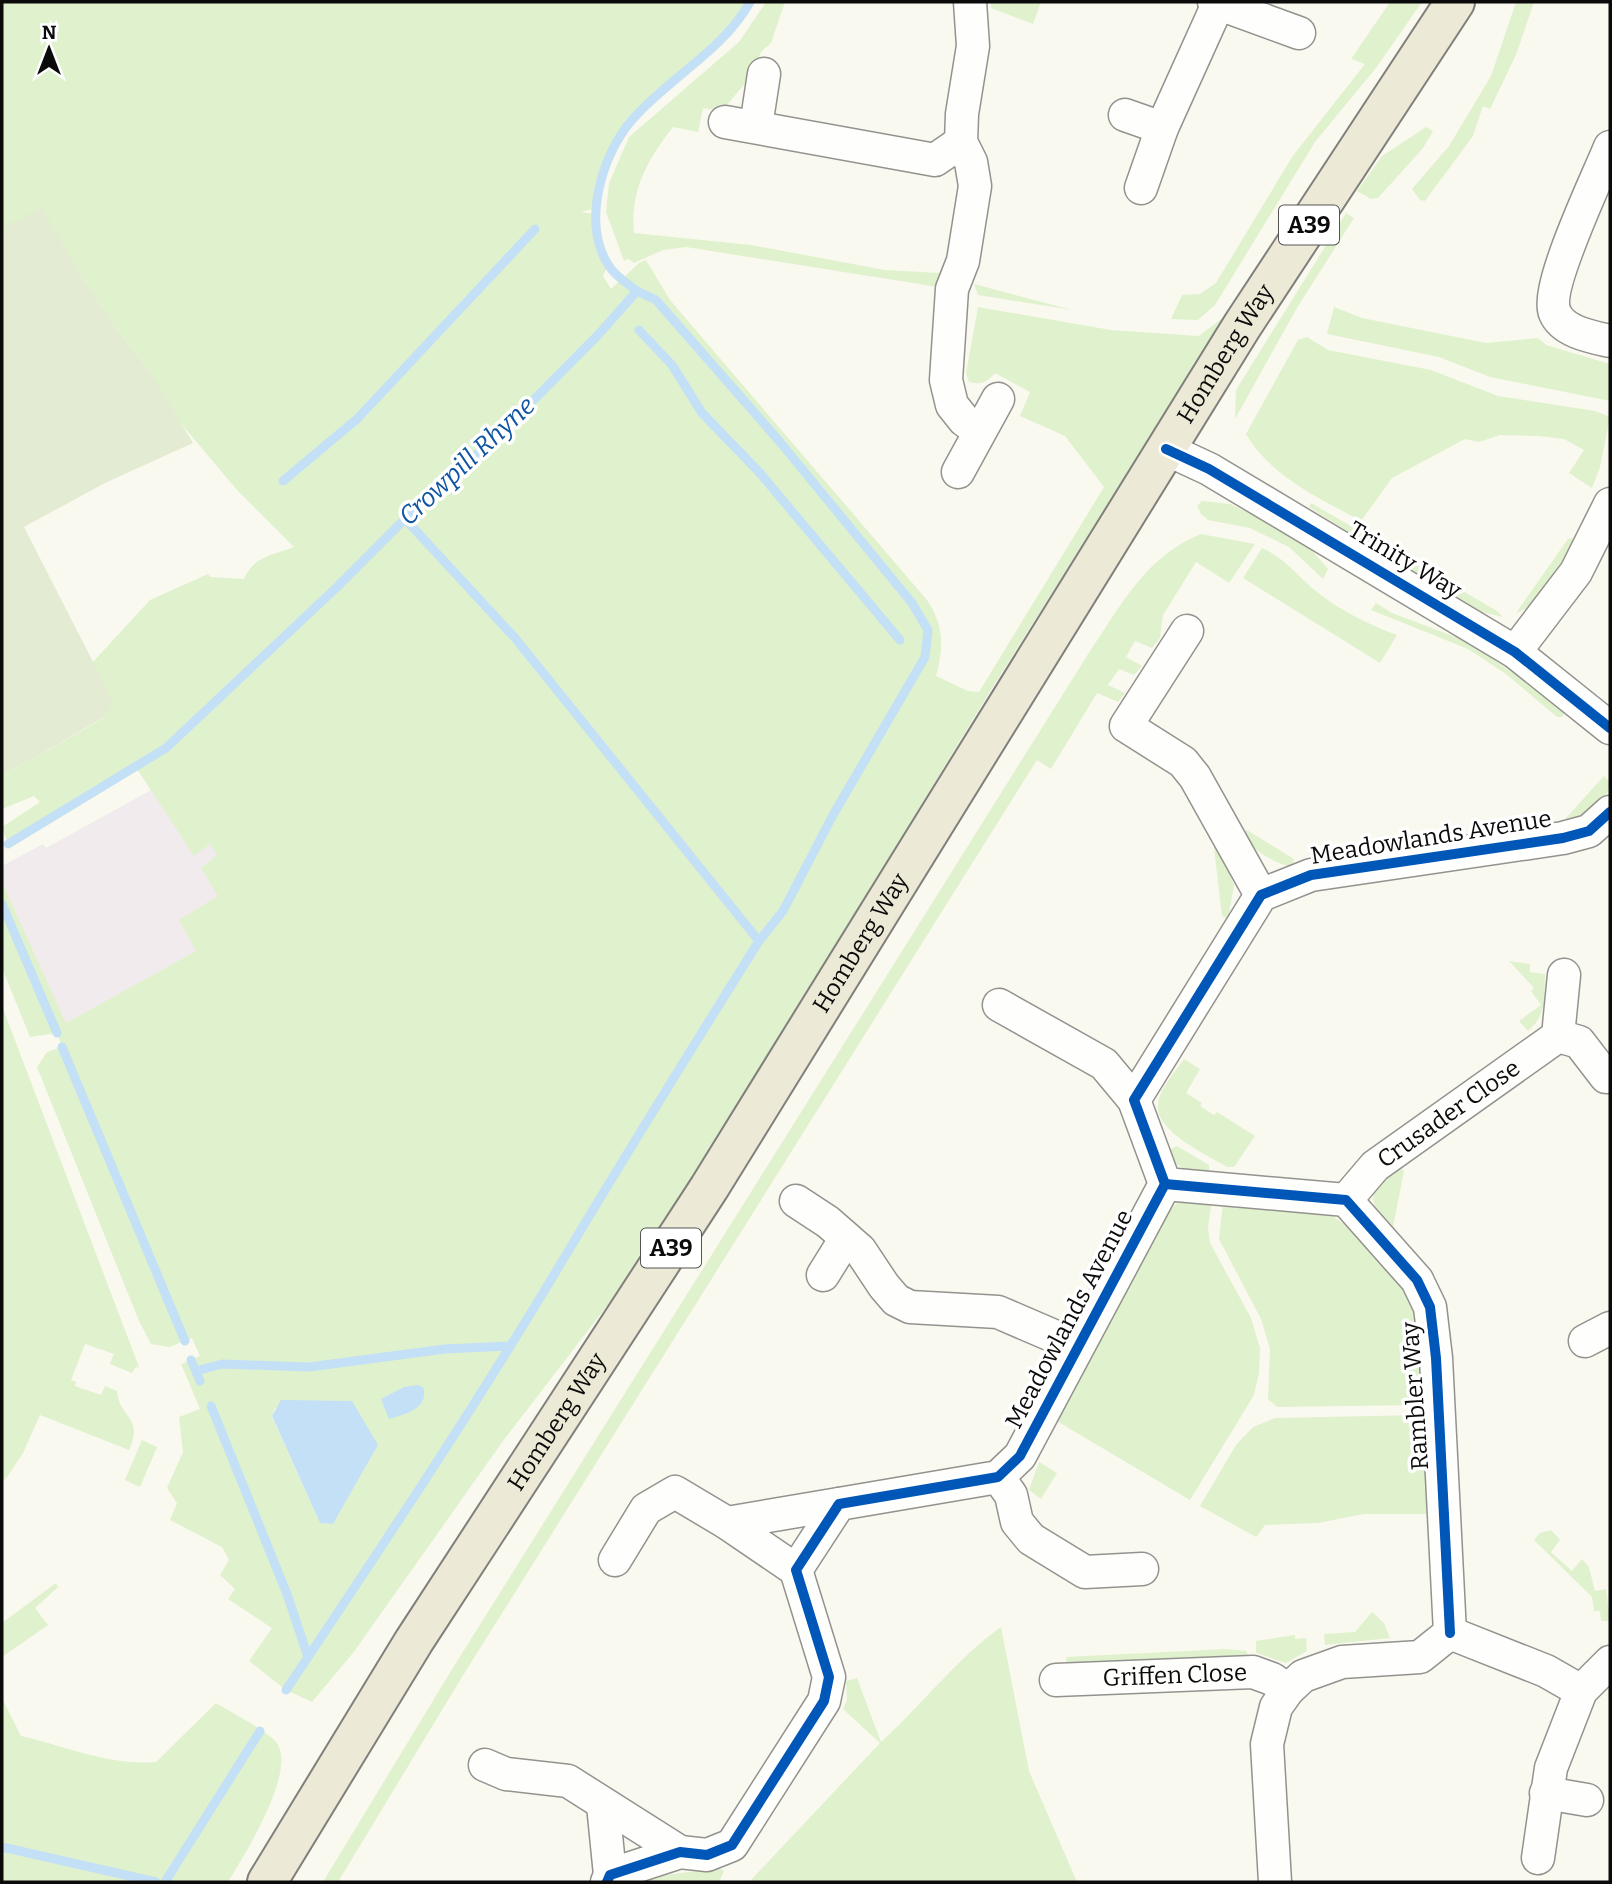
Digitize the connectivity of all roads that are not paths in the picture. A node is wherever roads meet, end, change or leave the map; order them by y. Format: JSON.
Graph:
{"nodes":[{"id":1,"x":970,"y":2,"type":"edge"},
{"id":2,"x":1455,"y":2,"type":"edge"},
{"id":3,"x":1216,"y":3,"type":"edge"},
{"id":4,"x":1299,"y":33,"type":"dead end"},
{"id":5,"x":764,"y":74,"type":"dead end"},
{"id":6,"x":1125,"y":115,"type":"dead end"},
{"id":7,"x":725,"y":122,"type":"dead end"},
{"id":8,"x":756,"y":126,"type":"junction"},
{"id":9,"x":1162,"y":128,"type":"junction"},
{"id":10,"x":961,"y":142,"type":"junction"},
{"id":11,"x":1610,"y":147,"type":"edge"},
{"id":12,"x":1141,"y":188,"type":"dead end"},
{"id":13,"x":1610,"y":341,"type":"edge"},
{"id":14,"x":998,"y":399,"type":"dead end"},
{"id":15,"x":979,"y":431,"type":"junction"},
{"id":16,"x":1166,"y":449,"type":"junction"},
{"id":17,"x":958,"y":472,"type":"dead end"},
{"id":18,"x":1610,"y":504,"type":"edge"},
{"id":19,"x":1187,"y":631,"type":"dead end"},
{"id":20,"x":1515,"y":652,"type":"junction"},
{"id":21,"x":1610,"y":728,"type":"edge"},
{"id":22,"x":1610,"y":812,"type":"edge"},
{"id":23,"x":1261,"y":895,"type":"junction"},
{"id":24,"x":1564,"y":975,"type":"dead end"},
{"id":25,"x":999,"y":1005,"type":"dead end"},
{"id":26,"x":1558,"y":1036,"type":"junction"},
{"id":27,"x":1606,"y":1077,"type":"dead end"},
{"id":28,"x":1134,"y":1100,"type":"junction"},
{"id":29,"x":1165,"y":1184,"type":"junction"},
{"id":30,"x":1346,"y":1200,"type":"junction"},
{"id":31,"x":796,"y":1201,"type":"dead end"},
{"id":32,"x":846,"y":1238,"type":"junction"},
{"id":33,"x":822,"y":1275,"type":"dead end"},
{"id":34,"x":1077,"y":1346,"type":"junction"},
{"id":35,"x":998,"y":1477,"type":"junction"},
{"id":36,"x":839,"y":1504,"type":"junction"},
{"id":37,"x":727,"y":1523,"type":"junction"},
{"id":38,"x":615,"y":1560,"type":"dead end"},
{"id":39,"x":1142,"y":1569,"type":"dead end"},
{"id":40,"x":796,"y":1570,"type":"junction"},
{"id":41,"x":1450,"y":1633,"type":"junction"},
{"id":42,"x":1610,"y":1662,"type":"edge"},
{"id":43,"x":1056,"y":1680,"type":"dead end"},
{"id":44,"x":1288,"y":1690,"type":"junction"},
{"id":45,"x":1581,"y":1691,"type":"junction"},
{"id":46,"x":485,"y":1765,"type":"dead end"},
{"id":47,"x":1546,"y":1793,"type":"junction"},
{"id":48,"x":1587,"y":1800,"type":"dead end"},
{"id":49,"x":603,"y":1805,"type":"junction"},
{"id":50,"x":680,"y":1852,"type":"junction"},
{"id":51,"x":1538,"y":1858,"type":"dead end"},
{"id":52,"x":609,"y":1879,"type":"edge"},
{"id":53,"x":267,"y":1882,"type":"edge"},
{"id":54,"x":1275,"y":1882,"type":"edge"}],
"edges":[{"from":1,"to":10,"type":"street"},
{"from":2,"to":16,"type":"main road","name":"Homberg Way","number":"A39"},
{"from":3,"to":4,"type":"street"},
{"from":3,"to":9,"type":"street"},
{"from":5,"to":8,"type":"street"},
{"from":6,"to":9,"type":"street"},
{"from":7,"to":8,"type":"street"},
{"from":8,"to":10,"type":"street"},
{"from":9,"to":12,"type":"street"},
{"from":10,"to":15,"type":"street"},
{"from":11,"to":13,"type":"street"},
{"from":14,"to":15,"type":"street"},
{"from":15,"to":17,"type":"street"},
{"from":16,"to":20,"type":"street","name":"Trinity Way"},
{"from":16,"to":53,"type":"main road","name":"Homberg Way","number":"A39"},
{"from":18,"to":20,"type":"street"},
{"from":19,"to":23,"type":"street"},
{"from":20,"to":21,"type":"street","name":"Trinity Way"},
{"from":22,"to":23,"type":"street","name":"Meadowlands Avenue"},
{"from":23,"to":28,"type":"street"},
{"from":24,"to":26,"type":"street"},
{"from":25,"to":28,"type":"street"},
{"from":26,"to":27,"type":"street"},
{"from":26,"to":30,"type":"street","name":"Crusader Close"},
{"from":28,"to":29,"type":"street"},
{"from":29,"to":30,"type":"street"},
{"from":29,"to":34,"type":"street","name":"Meadowlands Avenue"},
{"from":30,"to":41,"type":"street","name":"Rambler Way"},
{"from":31,"to":32,"type":"street"},
{"from":32,"to":33,"type":"street"},
{"from":32,"to":34,"type":"street"},
{"from":34,"to":35,"type":"street","name":"Meadowlands Avenue"},
{"from":35,"to":36,"type":"street"},
{"from":35,"to":39,"type":"street"},
{"from":36,"to":37,"type":"street"},
{"from":36,"to":40,"type":"street"},
{"from":37,"to":38,"type":"street"},
{"from":37,"to":40,"type":"street"},
{"from":40,"to":50,"type":"street"},
{"from":41,"to":44,"type":"street"},
{"from":41,"to":45,"type":"street"},
{"from":42,"to":45,"type":"street"},
{"from":43,"to":44,"type":"street","name":"Griffen Close"},
{"from":44,"to":54,"type":"street","name":"Griffen Close"},
{"from":45,"to":47,"type":"street"},
{"from":46,"to":49,"type":"street"},
{"from":47,"to":48,"type":"street"},
{"from":47,"to":51,"type":"street"},
{"from":49,"to":50,"type":"street"},
{"from":49,"to":52,"type":"street"},
{"from":50,"to":52,"type":"street"}]}
